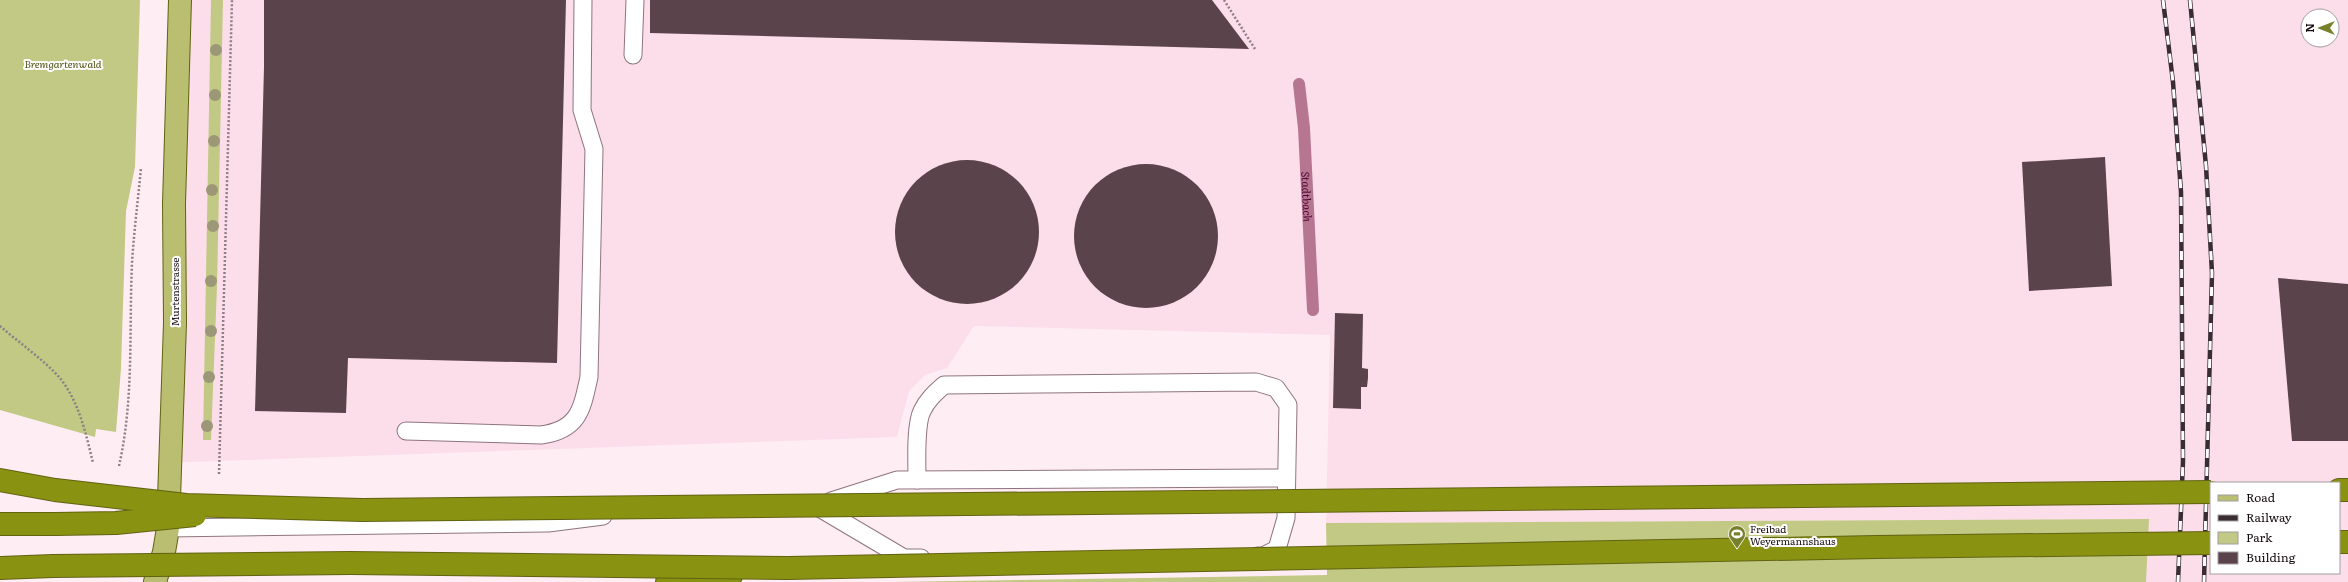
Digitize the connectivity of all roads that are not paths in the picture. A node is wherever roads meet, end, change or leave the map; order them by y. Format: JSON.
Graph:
{"nodes":[{"id":1,"x":180,"y":0,"type":"edge"},
{"id":2,"x":583,"y":0,"type":"edge"},
{"id":3,"x":635,"y":0,"type":"edge"},
{"id":4,"x":633,"y":55,"type":"dead end"},
{"id":5,"x":406,"y":431,"type":"dead end"},
{"id":6,"x":1285,"y":478,"type":"junction"},
{"id":7,"x":0,"y":480,"type":"edge"},
{"id":8,"x":917,"y":480,"type":"junction"},
{"id":9,"x":2210,"y":492,"type":"edge"},
{"id":10,"x":816,"y":506,"type":"junction"},
{"id":11,"x":262,"y":509,"type":"junction"},
{"id":12,"x":0,"y":524,"type":"edge"},
{"id":13,"x":168,"y":528,"type":"junction"},
{"id":14,"x":2210,"y":543,"type":"edge"},
{"id":15,"x":0,"y":568,"type":"edge"},
{"id":16,"x":788,"y":568,"type":"junction"},
{"id":17,"x":155,"y":582,"type":"edge"},
{"id":18,"x":667,"y":582,"type":"edge"}],
"edges":[{"from":1,"to":13,"type":"main road","name":"Murtenstrasse"},
{"from":2,"to":5,"type":"lane"},
{"from":3,"to":4,"type":"lane"},
{"from":6,"to":8,"type":"lane"},
{"from":6,"to":8,"type":"lane"},
{"from":6,"to":10,"type":"lane"},
{"from":7,"to":11,"type":"highway","bridge":true},
{"from":8,"to":10,"type":"lane"},
{"from":9,"to":11,"type":"highway","bridge":true},
{"from":10,"to":13,"type":"lane"},
{"from":11,"to":12,"type":"highway","bridge":true},
{"from":13,"to":17,"type":"main road","name":"Murtenstrasse"},
{"from":14,"to":16,"type":"highway","bridge":true},
{"from":15,"to":16,"type":"highway","bridge":true},
{"from":16,"to":18,"type":"highway","bridge":true}]}
